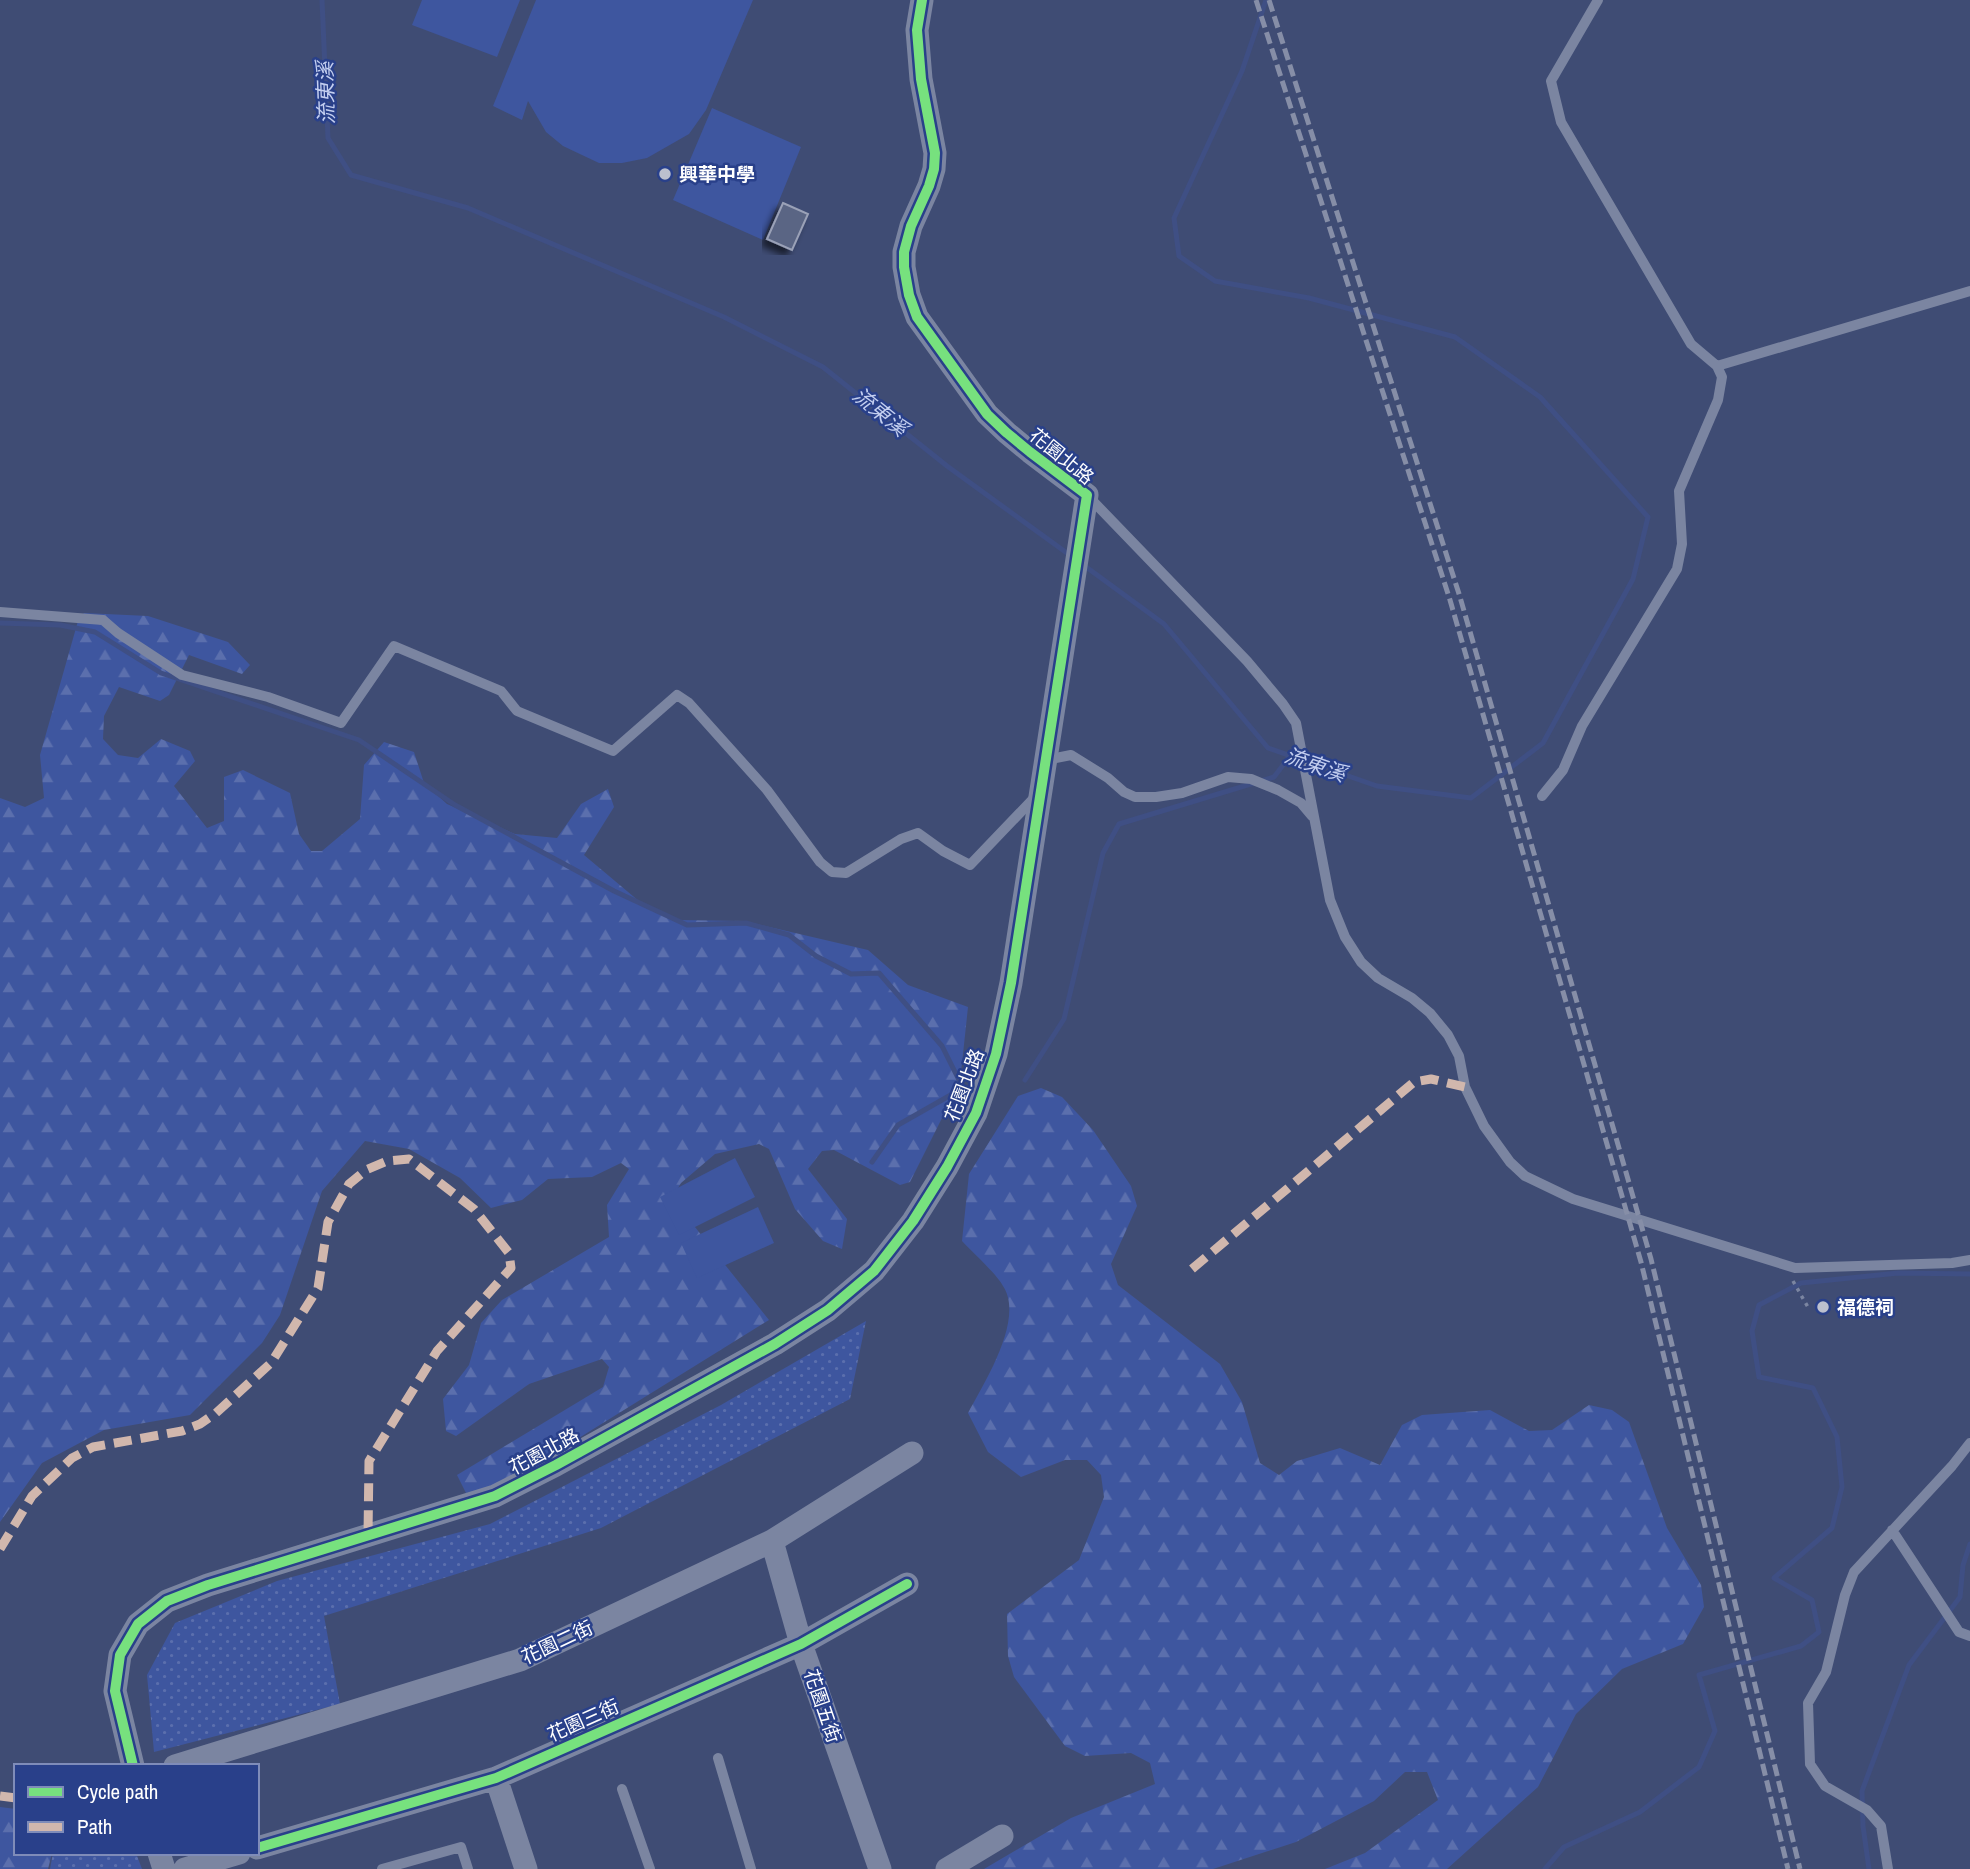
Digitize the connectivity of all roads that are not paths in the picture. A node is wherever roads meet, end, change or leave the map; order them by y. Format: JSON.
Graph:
{"nodes":[{"id":1,"x":922,"y":0,"type":"edge"},
{"id":2,"x":1598,"y":0,"type":"edge"},
{"id":3,"x":1970,"y":291,"type":"edge"},
{"id":4,"x":1717,"y":366,"type":"junction"},
{"id":5,"x":1087,"y":495,"type":"junction"},
{"id":6,"x":0,"y":611,"type":"edge"},
{"id":7,"x":1044,"y":760,"type":"junction"},
{"id":8,"x":1040,"y":792,"type":"junction"},
{"id":9,"x":1542,"y":796,"type":"dead end"},
{"id":10,"x":1312,"y":813,"type":"junction"},
{"id":11,"x":1970,"y":1260,"type":"edge"},
{"id":12,"x":1970,"y":1443,"type":"edge"},
{"id":13,"x":912,"y":1453,"type":"dead end"},
{"id":14,"x":1892,"y":1530,"type":"junction"},
{"id":15,"x":772,"y":1541,"type":"junction"},
{"id":16,"x":907,"y":1584,"type":"dead end"},
{"id":17,"x":1970,"y":1636,"type":"edge"},
{"id":18,"x":802,"y":1644,"type":"junction"},
{"id":19,"x":718,"y":1758,"type":"dead end"},
{"id":20,"x":133,"y":1764,"type":"edge"},
{"id":21,"x":182,"y":1764,"type":"edge"},
{"id":22,"x":496,"y":1777,"type":"junction"},
{"id":23,"x":622,"y":1789,"type":"dead end"},
{"id":24,"x":1002,"y":1836,"type":"dead end"},
{"id":25,"x":259,"y":1847,"type":"edge"},
{"id":26,"x":232,"y":1855,"type":"edge"},
{"id":27,"x":185,"y":1869,"type":"edge"},
{"id":28,"x":382,"y":1869,"type":"edge"},
{"id":29,"x":468,"y":1869,"type":"edge"},
{"id":30,"x":526,"y":1869,"type":"edge"},
{"id":31,"x":650,"y":1869,"type":"edge"},
{"id":32,"x":751,"y":1869,"type":"edge"},
{"id":33,"x":880,"y":1869,"type":"edge"},
{"id":34,"x":947,"y":1869,"type":"edge"},
{"id":35,"x":1888,"y":1869,"type":"edge"}],
"edges":[{"from":1,"to":5,"type":"street","name":"花園北路"},
{"from":2,"to":4,"type":"lane"},
{"from":3,"to":4,"type":"lane"},
{"from":4,"to":9,"type":"lane"},
{"from":5,"to":7,"type":"street","name":"花園北路"},
{"from":5,"to":10,"type":"lane"},
{"from":6,"to":8,"type":"lane"},
{"from":7,"to":8,"type":"street","name":"花園北路"},
{"from":7,"to":10,"type":"lane"},
{"from":8,"to":20,"type":"street","name":"花園北路"},
{"from":10,"to":11,"type":"lane"},
{"from":12,"to":14,"type":"lane"},
{"from":13,"to":15,"type":"street","name":"花園二街"},
{"from":14,"to":17,"type":"lane"},
{"from":14,"to":35,"type":"lane"},
{"from":15,"to":18,"type":"street","name":"花園五街"},
{"from":15,"to":21,"type":"street","name":"花園二街"},
{"from":16,"to":18,"type":"street","name":"花園三街"},
{"from":18,"to":22,"type":"street","name":"花園三街"},
{"from":18,"to":33,"type":"street","name":"花園五街"},
{"from":19,"to":32,"type":"lane"},
{"from":22,"to":25,"type":"street","name":"花園三街"},
{"from":22,"to":30,"type":"street"},
{"from":23,"to":31,"type":"lane"},
{"from":24,"to":34,"type":"street"},
{"from":26,"to":27,"type":"street"},
{"from":28,"to":29,"type":"lane"}]}
